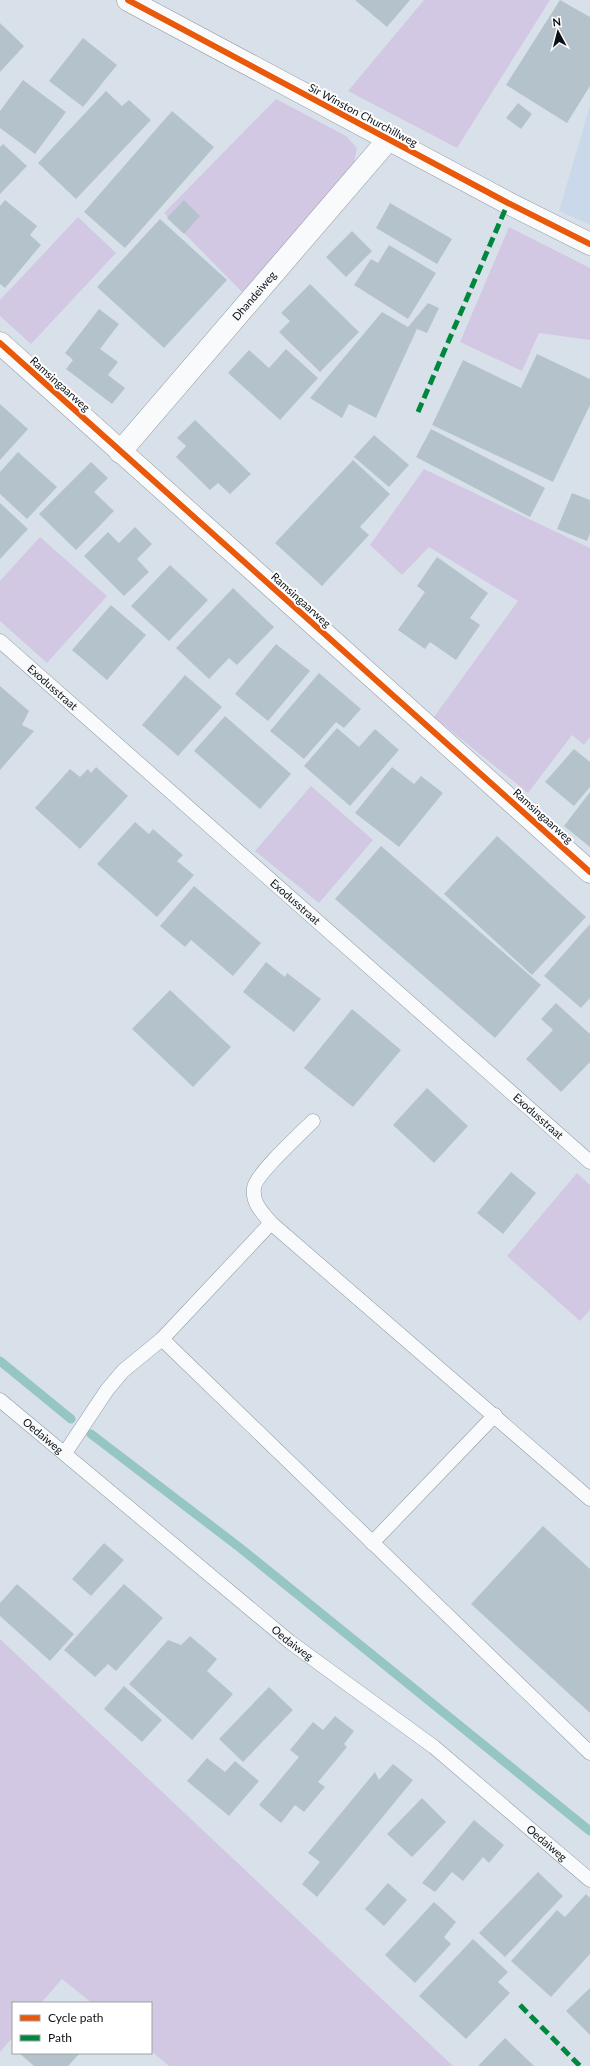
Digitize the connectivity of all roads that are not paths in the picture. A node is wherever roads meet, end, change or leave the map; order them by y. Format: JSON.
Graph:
{"nodes":[{"id":1,"x":128,"y":0,"type":"edge"},
{"id":2,"x":388,"y":140,"type":"junction"},
{"id":3,"x":590,"y":244,"type":"edge"},
{"id":4,"x":0,"y":343,"type":"edge"},
{"id":5,"x":120,"y":452,"type":"junction"},
{"id":6,"x":0,"y":641,"type":"edge"},
{"id":7,"x":590,"y":872,"type":"edge"},
{"id":8,"x":313,"y":1121,"type":"dead end"},
{"id":9,"x":590,"y":1162,"type":"edge"},
{"id":10,"x":271,"y":1222,"type":"junction"},
{"id":11,"x":162,"y":1339,"type":"junction"},
{"id":12,"x":0,"y":1400,"type":"edge"},
{"id":13,"x":495,"y":1415,"type":"junction"},
{"id":14,"x":65,"y":1453,"type":"junction"},
{"id":15,"x":590,"y":1499,"type":"edge"},
{"id":16,"x":372,"y":1543,"type":"junction"},
{"id":17,"x":590,"y":1753,"type":"edge"},
{"id":18,"x":590,"y":1880,"type":"edge"}],
"edges":[{"from":1,"to":2,"type":"street","name":"Sir Winston Churchillweg"},
{"from":2,"to":3,"type":"street","name":"Sir Winston Churchillweg"},
{"from":2,"to":5,"type":"street","name":"Dhandeiweg"},
{"from":4,"to":5,"type":"street","name":"Ramsingaarweg"},
{"from":5,"to":7,"type":"street","name":"Ramsingaarweg"},
{"from":6,"to":9,"type":"lane","name":"Exodusstraat"},
{"from":8,"to":10,"type":"lane"},
{"from":10,"to":11,"type":"lane"},
{"from":10,"to":13,"type":"lane"},
{"from":11,"to":14,"type":"lane"},
{"from":11,"to":16,"type":"lane"},
{"from":12,"to":14,"type":"lane","name":"Oedaiweg"},
{"from":13,"to":15,"type":"lane"},
{"from":13,"to":16,"type":"lane"},
{"from":14,"to":18,"type":"lane","name":"Oedaiweg"},
{"from":16,"to":17,"type":"lane"}]}
